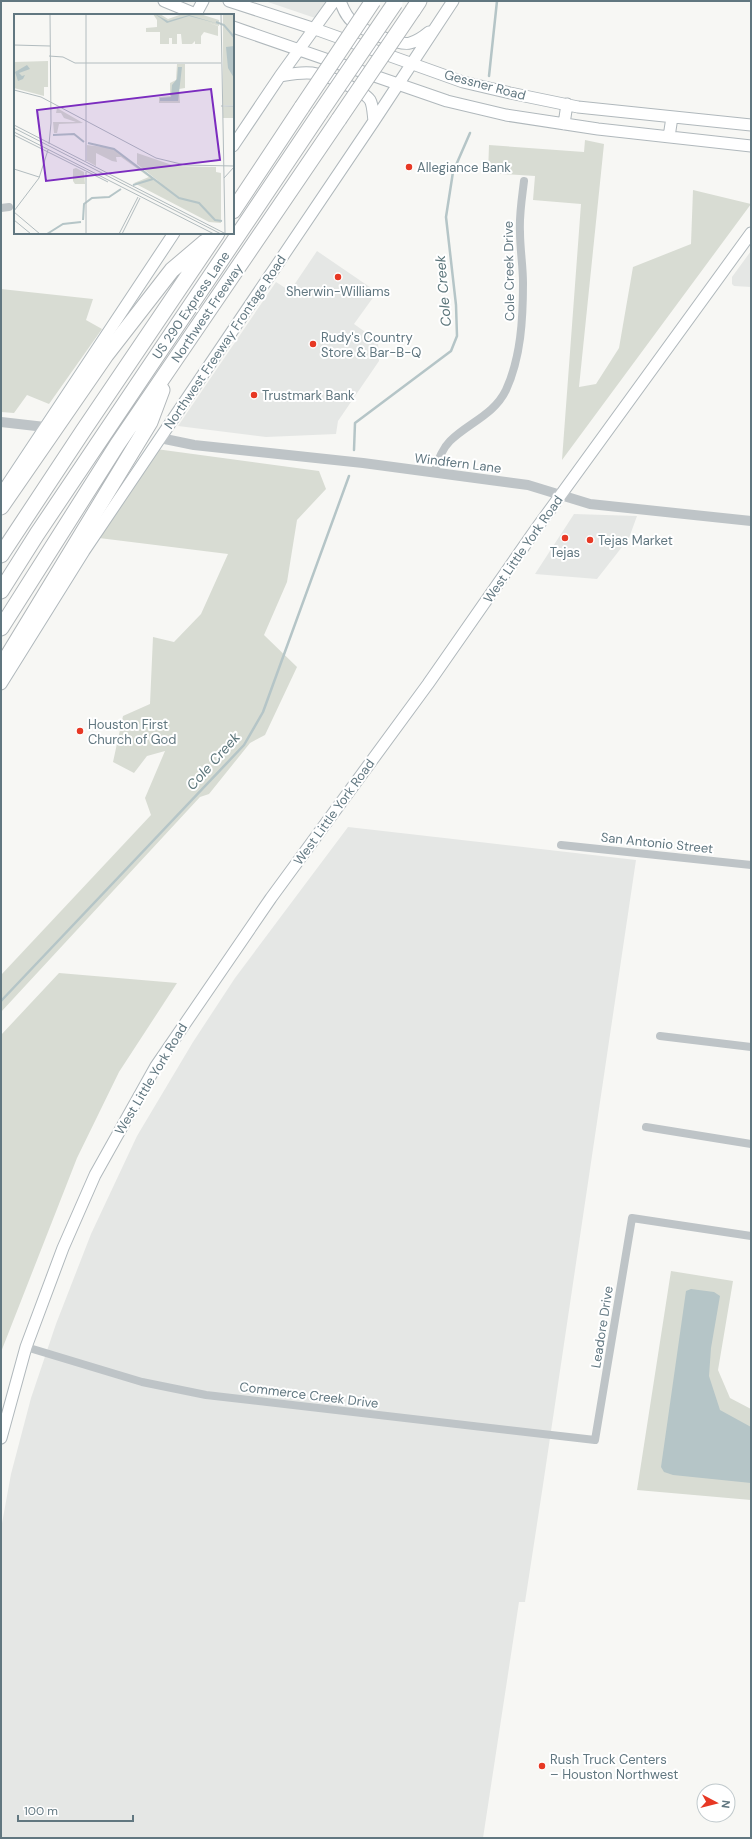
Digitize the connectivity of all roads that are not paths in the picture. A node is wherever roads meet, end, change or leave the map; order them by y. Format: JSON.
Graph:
{"nodes":[{"id":1,"x":164,"y":1,"type":"edge"},
{"id":2,"x":203,"y":1,"type":"edge"},
{"id":3,"x":229,"y":1,"type":"edge"},
{"id":4,"x":334,"y":1,"type":"edge"},
{"id":5,"x":340,"y":1,"type":"edge"},
{"id":6,"x":373,"y":1,"type":"edge"},
{"id":7,"x":453,"y":1,"type":"edge"},
{"id":8,"x":396,"y":2,"type":"edge"},
{"id":9,"x":416,"y":5,"type":"edge"},
{"id":10,"x":195,"y":14,"type":"edge"},
{"id":11,"x":197,"y":14,"type":"edge"},
{"id":12,"x":234,"y":27,"type":"edge"},
{"id":13,"x":435,"y":28,"type":"junction"},
{"id":14,"x":315,"y":29,"type":"junction"},
{"id":15,"x":299,"y":50,"type":"junction"},
{"id":16,"x":411,"y":63,"type":"junction"},
{"id":17,"x":280,"y":76,"type":"junction"},
{"id":18,"x":397,"y":84,"type":"junction"},
{"id":19,"x":567,"y":104,"type":"junction"},
{"id":20,"x":672,"y":117,"type":"junction"},
{"id":21,"x":374,"y":121,"type":"junction"},
{"id":22,"x":564,"y":124,"type":"junction"},
{"id":23,"x":751,"y":125,"type":"edge"},
{"id":24,"x":669,"y":137,"type":"junction"},
{"id":25,"x":234,"y":145,"type":"edge"},
{"id":26,"x":751,"y":146,"type":"edge"},
{"id":27,"x":524,"y":180,"type":"dead end"},
{"id":28,"x":234,"y":209,"type":"edge"},
{"id":29,"x":751,"y":232,"type":"edge"},
{"id":30,"x":173,"y":234,"type":"edge"},
{"id":31,"x":216,"y":234,"type":"edge"},
{"id":32,"x":216,"y":234,"type":"edge"},
{"id":33,"x":170,"y":369,"type":"junction"},
{"id":34,"x":1,"y":422,"type":"edge"},
{"id":35,"x":45,"y":427,"type":"junction"},
{"id":36,"x":160,"y":438,"type":"junction"},
{"id":37,"x":434,"y":473,"type":"junction"},
{"id":38,"x":1,"y":494,"type":"edge"},
{"id":39,"x":561,"y":494,"type":"junction"},
{"id":40,"x":1,"y":508,"type":"edge"},
{"id":41,"x":751,"y":521,"type":"edge"},
{"id":42,"x":1,"y":555,"type":"edge"},
{"id":43,"x":1,"y":591,"type":"edge"},
{"id":44,"x":1,"y":628,"type":"edge"},
{"id":45,"x":1,"y":667,"type":"edge"},
{"id":46,"x":1,"y":684,"type":"edge"},
{"id":47,"x":561,"y":844,"type":"dead end"},
{"id":48,"x":751,"y":865,"type":"edge"},
{"id":49,"x":660,"y":1036,"type":"dead end"},
{"id":50,"x":751,"y":1047,"type":"edge"},
{"id":51,"x":646,"y":1127,"type":"dead end"},
{"id":52,"x":751,"y":1144,"type":"edge"},
{"id":53,"x":751,"y":1236,"type":"edge"},
{"id":54,"x":26,"y":1347,"type":"junction"},
{"id":55,"x":1,"y":1438,"type":"edge"},
{"id":56,"x":595,"y":1440,"type":"joint"}],
"edges":[{"from":1,"to":10,"type":"main road"},
{"from":2,"to":11,"type":"main road"},
{"from":3,"to":14,"type":"main road","name":"Gessner Road"},
{"from":4,"to":14,"type":"main road"},
{"from":5,"to":13,"type":"main road"},
{"from":6,"to":28,"type":"highway","bridge":true},
{"from":7,"to":13,"type":"main road","name":"Northwest Freeway Frontage Road"},
{"from":8,"to":43,"type":"highway","name":"US 290 Express Lane","bridge":true},
{"from":9,"to":33,"type":"highway","name":"Northwest Freeway","bridge":true},
{"from":12,"to":15,"type":"main road","name":"Gessner Road"},
{"from":13,"to":16,"type":"main road","name":"Northwest Freeway Frontage Road"},
{"from":14,"to":15,"type":"main road"},
{"from":14,"to":16,"type":"main road","name":"Gessner Road"},
{"from":15,"to":17,"type":"main road"},
{"from":15,"to":18,"type":"main road","name":"Gessner Road"},
{"from":16,"to":18,"type":"main road","name":"Northwest Freeway Frontage Road"},
{"from":16,"to":19,"type":"main road","name":"Gessner Road"},
{"from":17,"to":21,"type":"main road"},
{"from":17,"to":25,"type":"main road"},
{"from":18,"to":21,"type":"main road","name":"Northwest Freeway Frontage Road"},
{"from":18,"to":22,"type":"main road","name":"Gessner Road"},
{"from":19,"to":20,"type":"main road","name":"Gessner Road"},
{"from":19,"to":22,"type":"main road"},
{"from":20,"to":23,"type":"main road","name":"Gessner Road"},
{"from":20,"to":24,"type":"main road"},
{"from":21,"to":36,"type":"main road","name":"Northwest Freeway Frontage Road"},
{"from":22,"to":24,"type":"main road","name":"Gessner Road"},
{"from":24,"to":26,"type":"main road","name":"Gessner Road"},
{"from":27,"to":37,"type":"street","name":"Cole Creek Drive"},
{"from":29,"to":39,"type":"main road","name":"West Little York Road"},
{"from":30,"to":35,"type":"main road"},
{"from":31,"to":40,"type":"highway"},
{"from":32,"to":42,"type":"highway"},
{"from":33,"to":44,"type":"highway","name":"Northwest Freeway"},
{"from":33,"to":45,"type":"highway"},
{"from":34,"to":35,"type":"street"},
{"from":35,"to":38,"type":"main road"},
{"from":36,"to":37,"type":"street","name":"Windfern Lane"},
{"from":36,"to":46,"type":"main road","name":"Northwest Freeway Frontage Road"},
{"from":37,"to":39,"type":"street","name":"Windfern Lane"},
{"from":39,"to":41,"type":"street","name":"Windfern Lane"},
{"from":39,"to":54,"type":"main road","name":"West Little York Road"},
{"from":47,"to":48,"type":"street","name":"San Antonio Street"},
{"from":49,"to":50,"type":"street"},
{"from":51,"to":52,"type":"street"},
{"from":53,"to":56,"type":"street","name":"Leadore Drive"},
{"from":54,"to":55,"type":"main road","name":"West Little York Road"},
{"from":54,"to":56,"type":"street","name":"Commerce Creek Drive"}]}
